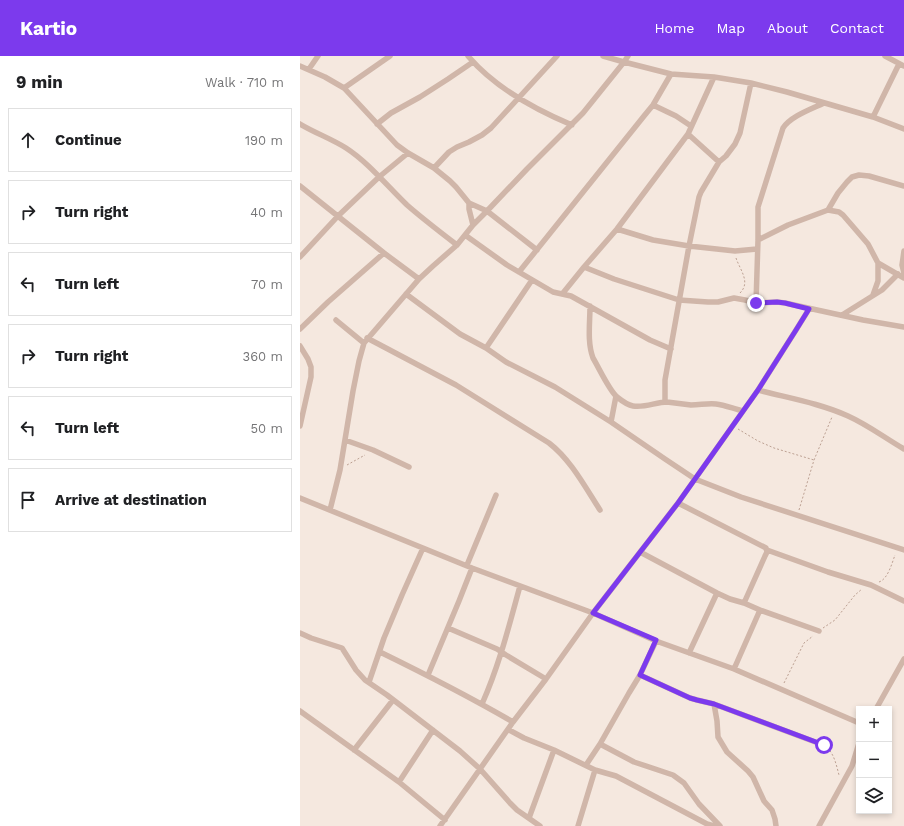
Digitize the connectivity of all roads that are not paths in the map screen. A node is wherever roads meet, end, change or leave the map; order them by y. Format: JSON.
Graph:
{"nodes":[{"id":1,"x":318,"y":56,"type":"edge"},
{"id":2,"x":390,"y":56,"type":"edge"},
{"id":3,"x":468,"y":56,"type":"edge"},
{"id":4,"x":558,"y":56,"type":"edge"},
{"id":5,"x":603,"y":56,"type":"edge"},
{"id":6,"x":628,"y":56,"type":"edge"},
{"id":7,"x":885,"y":56,"type":"edge"},
{"id":8,"x":473,"y":62,"type":"junction"},
{"id":9,"x":624,"y":62,"type":"junction"},
{"id":10,"x":902,"y":65,"type":"edge"},
{"id":11,"x":300,"y":66,"type":"edge"},
{"id":12,"x":309,"y":69,"type":"junction"},
{"id":13,"x":671,"y":74,"type":"junction"},
{"id":14,"x":714,"y":77,"type":"junction"},
{"id":15,"x":751,"y":83,"type":"junction"},
{"id":16,"x":344,"y":88,"type":"junction"},
{"id":17,"x":519,"y":98,"type":"junction"},
{"id":18,"x":824,"y":103,"type":"junction"},
{"id":19,"x":652,"y":105,"type":"junction"},
{"id":20,"x":873,"y":117,"type":"junction"},
{"id":21,"x":300,"y":124,"type":"edge"},
{"id":22,"x":376,"y":124,"type":"junction"},
{"id":23,"x":572,"y":125,"type":"junction"},
{"id":24,"x":691,"y":126,"type":"junction"},
{"id":25,"x":904,"y":129,"type":"edge"},
{"id":26,"x":688,"y":134,"type":"junction"},
{"id":27,"x":408,"y":153,"type":"junction"},
{"id":28,"x":719,"y":162,"type":"junction"},
{"id":29,"x":434,"y":168,"type":"junction"},
{"id":30,"x":379,"y":177,"type":"junction"},
{"id":31,"x":904,"y":186,"type":"edge"},
{"id":32,"x":300,"y":187,"type":"edge"},
{"id":33,"x":469,"y":203,"type":"junction"},
{"id":34,"x":828,"y":210,"type":"junction"},
{"id":35,"x":487,"y":211,"type":"junction"},
{"id":36,"x":338,"y":216,"type":"junction"},
{"id":37,"x":474,"y":225,"type":"junction"},
{"id":38,"x":617,"y":229,"type":"junction"},
{"id":39,"x":466,"y":235,"type":"junction"},
{"id":40,"x":758,"y":240,"type":"junction"},
{"id":41,"x":457,"y":245,"type":"junction"},
{"id":42,"x":688,"y":246,"type":"junction"},
{"id":43,"x":758,"y":249,"type":"junction"},
{"id":44,"x":537,"y":250,"type":"junction"},
{"id":45,"x":904,"y":251,"type":"edge"},
{"id":46,"x":384,"y":253,"type":"junction"},
{"id":47,"x":300,"y":257,"type":"edge"},
{"id":48,"x":878,"y":263,"type":"junction"},
{"id":49,"x":584,"y":267,"type":"junction"},
{"id":50,"x":519,"y":272,"type":"junction"},
{"id":51,"x":901,"y":274,"type":"edge"},
{"id":52,"x":904,"y":278,"type":"edge"},
{"id":53,"x":419,"y":279,"type":"junction"},
{"id":54,"x":532,"y":280,"type":"junction"},
{"id":55,"x":406,"y":294,"type":"junction"},
{"id":56,"x":563,"y":294,"type":"junction"},
{"id":57,"x":873,"y":295,"type":"junction"},
{"id":58,"x":679,"y":300,"type":"junction"},
{"id":59,"x":756,"y":303,"type":"junction"},
{"id":60,"x":590,"y":306,"type":"junction"},
{"id":61,"x":809,"y":309,"type":"junction"},
{"id":62,"x":842,"y":315,"type":"junction"},
{"id":63,"x":336,"y":320,"type":"dead end"},
{"id":64,"x":904,"y":327,"type":"edge"},
{"id":65,"x":300,"y":330,"type":"edge"},
{"id":66,"x":365,"y":341,"type":"junction"},
{"id":67,"x":300,"y":346,"type":"edge"},
{"id":68,"x":486,"y":348,"type":"junction"},
{"id":69,"x":671,"y":349,"type":"junction"},
{"id":70,"x":758,"y":390,"type":"junction"},
{"id":71,"x":616,"y":396,"type":"junction"},
{"id":72,"x":665,"y":402,"type":"junction"},
{"id":73,"x":743,"y":411,"type":"junction"},
{"id":74,"x":611,"y":422,"type":"junction"},
{"id":75,"x":300,"y":426,"type":"edge"},
{"id":76,"x":345,"y":440,"type":"junction"},
{"id":77,"x":904,"y":449,"type":"edge"},
{"id":78,"x":409,"y":467,"type":"dead end"},
{"id":79,"x":695,"y":479,"type":"junction"},
{"id":80,"x":496,"y":495,"type":"dead end"},
{"id":81,"x":300,"y":498,"type":"edge"},
{"id":82,"x":678,"y":503,"type":"junction"},
{"id":83,"x":330,"y":510,"type":"junction"},
{"id":84,"x":600,"y":510,"type":"dead end"},
{"id":85,"x":423,"y":548,"type":"junction"},
{"id":86,"x":766,"y":550,"type":"junction"},
{"id":87,"x":904,"y":550,"type":"edge"},
{"id":88,"x":640,"y":552,"type":"junction"},
{"id":89,"x":469,"y":566,"type":"junction"},
{"id":90,"x":520,"y":586,"type":"junction"},
{"id":91,"x":717,"y":593,"type":"junction"},
{"id":92,"x":904,"y":601,"type":"edge"},
{"id":93,"x":744,"y":603,"type":"junction"},
{"id":94,"x":760,"y":610,"type":"junction"},
{"id":95,"x":593,"y":613,"type":"junction"},
{"id":96,"x":448,"y":628,"type":"junction"},
{"id":97,"x":819,"y":631,"type":"road end"},
{"id":98,"x":300,"y":633,"type":"edge"},
{"id":99,"x":656,"y":640,"type":"junction"},
{"id":100,"x":380,"y":652,"type":"junction"},
{"id":101,"x":502,"y":652,"type":"junction"},
{"id":102,"x":689,"y":653,"type":"junction"},
{"id":103,"x":904,"y":659,"type":"edge"},
{"id":104,"x":734,"y":669,"type":"junction"},
{"id":105,"x":428,"y":675,"type":"junction"},
{"id":106,"x":640,"y":675,"type":"junction"},
{"id":107,"x":546,"y":679,"type":"junction"},
{"id":108,"x":369,"y":682,"type":"junction"},
{"id":109,"x":393,"y":700,"type":"junction"},
{"id":110,"x":482,"y":704,"type":"junction"},
{"id":111,"x":714,"y":704,"type":"junction"},
{"id":112,"x":878,"y":706,"type":"edge"},
{"id":113,"x":300,"y":711,"type":"edge"},
{"id":114,"x":513,"y":722,"type":"junction"},
{"id":115,"x":856,"y":722,"type":"edge"},
{"id":116,"x":433,"y":730,"type":"junction"},
{"id":117,"x":508,"y":730,"type":"junction"},
{"id":118,"x":818,"y":743,"type":"road end"},
{"id":119,"x":600,"y":744,"type":"junction"},
{"id":120,"x":354,"y":750,"type":"junction"},
{"id":121,"x":554,"y":750,"type":"junction"},
{"id":122,"x":856,"y":753,"type":"edge"},
{"id":123,"x":586,"y":766,"type":"junction"},
{"id":124,"x":480,"y":769,"type":"junction"},
{"id":125,"x":595,"y":770,"type":"junction"},
{"id":126,"x":399,"y":782,"type":"junction"},
{"id":127,"x":529,"y":818,"type":"junction"},
{"id":128,"x":445,"y":820,"type":"junction"},
{"id":129,"x":440,"y":826,"type":"edge"},
{"id":130,"x":540,"y":826,"type":"edge"},
{"id":131,"x":578,"y":826,"type":"edge"},
{"id":132,"x":714,"y":826,"type":"edge"},
{"id":133,"x":720,"y":826,"type":"edge"},
{"id":134,"x":776,"y":826,"type":"edge"},
{"id":135,"x":819,"y":826,"type":"edge"}],
"edges":[{"from":1,"to":12,"type":"street"},
{"from":2,"to":16,"type":"street"},
{"from":3,"to":8,"type":"street"},
{"from":4,"to":17,"type":"street"},
{"from":5,"to":9,"type":"street"},
{"from":6,"to":9,"type":"street"},
{"from":7,"to":10,"type":"street"},
{"from":8,"to":17,"type":"street"},
{"from":8,"to":22,"type":"street"},
{"from":9,"to":13,"type":"street"},
{"from":9,"to":23,"type":"street"},
{"from":10,"to":20,"type":"street"},
{"from":11,"to":12,"type":"street"},
{"from":12,"to":16,"type":"street"},
{"from":13,"to":14,"type":"street"},
{"from":13,"to":19,"type":"street"},
{"from":14,"to":15,"type":"street"},
{"from":14,"to":24,"type":"street"},
{"from":15,"to":18,"type":"street"},
{"from":15,"to":28,"type":"street"},
{"from":16,"to":22,"type":"street"},
{"from":17,"to":23,"type":"street"},
{"from":17,"to":29,"type":"street"},
{"from":18,"to":20,"type":"street"},
{"from":18,"to":40,"type":"street"},
{"from":19,"to":24,"type":"street"},
{"from":19,"to":44,"type":"street"},
{"from":20,"to":25,"type":"street"},
{"from":21,"to":30,"type":"street"},
{"from":22,"to":27,"type":"street"},
{"from":23,"to":35,"type":"street"},
{"from":24,"to":26,"type":"street"},
{"from":26,"to":28,"type":"street"},
{"from":26,"to":38,"type":"street"},
{"from":27,"to":29,"type":"street"},
{"from":27,"to":30,"type":"street"},
{"from":28,"to":42,"type":"street"},
{"from":29,"to":33,"type":"street"},
{"from":30,"to":36,"type":"street"},
{"from":30,"to":41,"type":"street"},
{"from":31,"to":34,"type":"street"},
{"from":32,"to":36,"type":"street"},
{"from":33,"to":35,"type":"street"},
{"from":33,"to":37,"type":"street"},
{"from":34,"to":40,"type":"street"},
{"from":34,"to":48,"type":"street"},
{"from":35,"to":37,"type":"street"},
{"from":35,"to":44,"type":"street"},
{"from":36,"to":46,"type":"street"},
{"from":36,"to":47,"type":"street"},
{"from":37,"to":39,"type":"street"},
{"from":38,"to":42,"type":"street"},
{"from":38,"to":49,"type":"street"},
{"from":39,"to":41,"type":"street"},
{"from":39,"to":50,"type":"street"},
{"from":40,"to":43,"type":"street"},
{"from":41,"to":53,"type":"street"},
{"from":42,"to":43,"type":"street"},
{"from":42,"to":58,"type":"street"},
{"from":43,"to":59,"type":"street"},
{"from":44,"to":50,"type":"street"},
{"from":45,"to":51,"type":"street"},
{"from":46,"to":53,"type":"street"},
{"from":46,"to":65,"type":"street"},
{"from":48,"to":51,"type":"street"},
{"from":48,"to":57,"type":"street"},
{"from":49,"to":56,"type":"street"},
{"from":49,"to":58,"type":"street"},
{"from":50,"to":54,"type":"street"},
{"from":51,"to":52,"type":"street"},
{"from":51,"to":57,"type":"street"},
{"from":53,"to":55,"type":"street"},
{"from":54,"to":56,"type":"street"},
{"from":54,"to":68,"type":"street"},
{"from":55,"to":66,"type":"street"},
{"from":55,"to":68,"type":"street"},
{"from":56,"to":60,"type":"street"},
{"from":57,"to":62,"type":"street"},
{"from":58,"to":59,"type":"street"},
{"from":58,"to":69,"type":"street"},
{"from":59,"to":61,"type":"street"},
{"from":60,"to":69,"type":"street"},
{"from":60,"to":71,"type":"street"},
{"from":61,"to":62,"type":"street"},
{"from":61,"to":70,"type":"street"},
{"from":62,"to":64,"type":"street"},
{"from":63,"to":66,"type":"street"},
{"from":66,"to":76,"type":"street"},
{"from":66,"to":84,"type":"street"},
{"from":67,"to":75,"type":"street"},
{"from":68,"to":74,"type":"street"},
{"from":69,"to":72,"type":"street"},
{"from":70,"to":73,"type":"street"},
{"from":70,"to":77,"type":"street"},
{"from":71,"to":72,"type":"street"},
{"from":71,"to":74,"type":"street"},
{"from":72,"to":73,"type":"street"},
{"from":73,"to":79,"type":"street"},
{"from":74,"to":79,"type":"street"},
{"from":76,"to":78,"type":"street"},
{"from":76,"to":83,"type":"street"},
{"from":79,"to":82,"type":"street"},
{"from":79,"to":87,"type":"street"},
{"from":80,"to":89,"type":"street"},
{"from":81,"to":83,"type":"street"},
{"from":82,"to":86,"type":"street"},
{"from":82,"to":88,"type":"street"},
{"from":83,"to":85,"type":"street"},
{"from":85,"to":89,"type":"street"},
{"from":85,"to":100,"type":"street"},
{"from":86,"to":92,"type":"street"},
{"from":86,"to":93,"type":"street"},
{"from":88,"to":91,"type":"street"},
{"from":88,"to":95,"type":"street"},
{"from":89,"to":90,"type":"street"},
{"from":89,"to":96,"type":"street"},
{"from":90,"to":95,"type":"street"},
{"from":90,"to":101,"type":"street"},
{"from":91,"to":93,"type":"street"},
{"from":91,"to":102,"type":"street"},
{"from":93,"to":94,"type":"street"},
{"from":94,"to":97,"type":"street"},
{"from":94,"to":104,"type":"street"},
{"from":95,"to":99,"type":"street"},
{"from":95,"to":107,"type":"street"},
{"from":96,"to":101,"type":"street"},
{"from":96,"to":105,"type":"street"},
{"from":98,"to":108,"type":"street"},
{"from":99,"to":102,"type":"street"},
{"from":99,"to":106,"type":"street"},
{"from":100,"to":105,"type":"street"},
{"from":100,"to":108,"type":"street"},
{"from":101,"to":107,"type":"street"},
{"from":101,"to":110,"type":"street"},
{"from":102,"to":104,"type":"street"},
{"from":103,"to":112,"type":"street"},
{"from":104,"to":115,"type":"street"},
{"from":105,"to":110,"type":"street"},
{"from":106,"to":111,"type":"street"},
{"from":106,"to":119,"type":"street"},
{"from":107,"to":114,"type":"street"},
{"from":108,"to":109,"type":"street"},
{"from":109,"to":116,"type":"street"},
{"from":109,"to":120,"type":"street"},
{"from":110,"to":114,"type":"street"},
{"from":111,"to":118,"type":"street"},
{"from":111,"to":134,"type":"street"},
{"from":113,"to":120,"type":"street"},
{"from":114,"to":117,"type":"street"},
{"from":116,"to":124,"type":"street"},
{"from":116,"to":126,"type":"street"},
{"from":117,"to":121,"type":"street"},
{"from":117,"to":124,"type":"street"},
{"from":119,"to":123,"type":"street"},
{"from":119,"to":133,"type":"street"},
{"from":120,"to":126,"type":"street"},
{"from":121,"to":123,"type":"street"},
{"from":121,"to":127,"type":"street"},
{"from":122,"to":135,"type":"street"},
{"from":123,"to":125,"type":"street"},
{"from":124,"to":127,"type":"street"},
{"from":124,"to":128,"type":"street"},
{"from":125,"to":131,"type":"street"},
{"from":125,"to":132,"type":"street"},
{"from":126,"to":128,"type":"street"},
{"from":127,"to":130,"type":"street"},
{"from":128,"to":129,"type":"street"}]}
